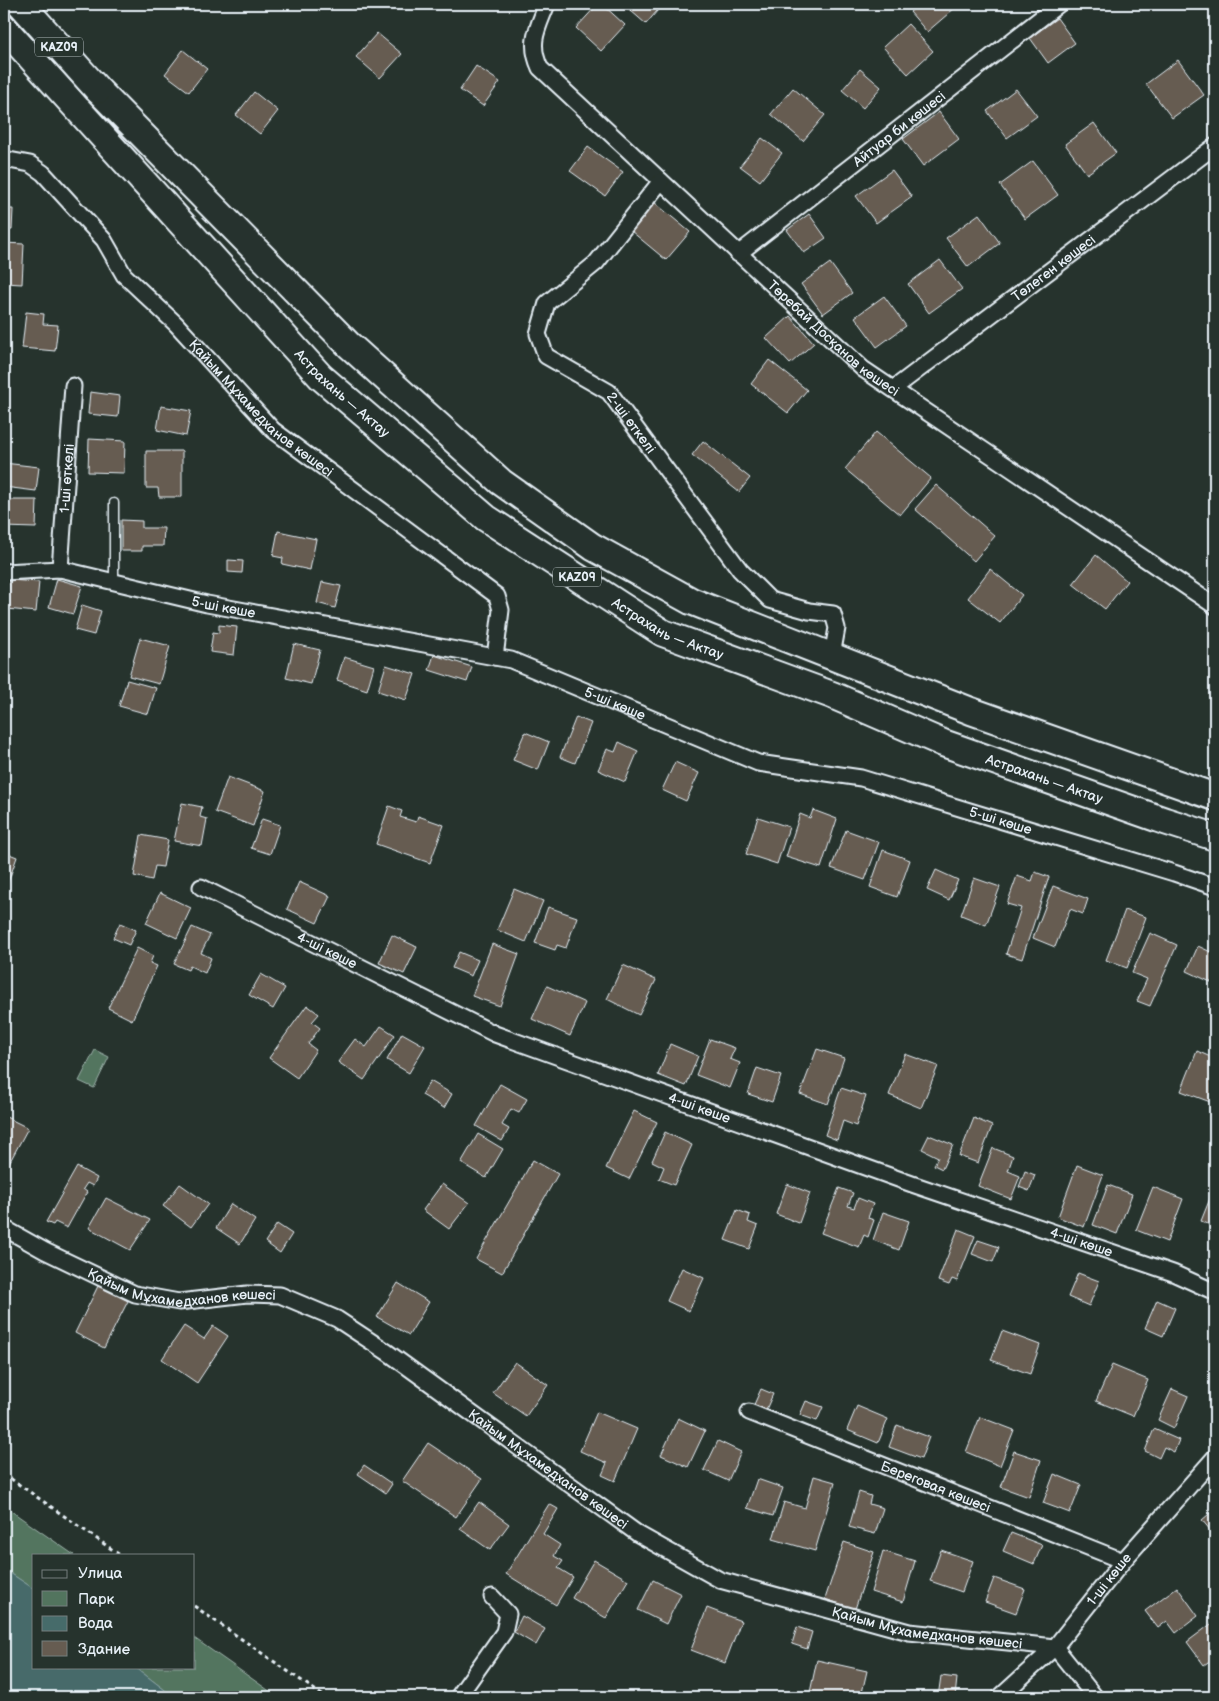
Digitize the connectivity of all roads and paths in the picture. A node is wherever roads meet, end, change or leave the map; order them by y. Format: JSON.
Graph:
{"nodes":[{"id":1,"x":22,"y":4,"type":"edge"},
{"id":2,"x":547,"y":4,"type":"edge"},
{"id":3,"x":1059,"y":4,"type":"edge"},
{"id":4,"x":4,"y":26,"type":"edge"},
{"id":5,"x":1215,"y":146,"type":"edge"},
{"id":6,"x":4,"y":158,"type":"edge"},
{"id":7,"x":661,"y":181,"type":"junction"},
{"id":8,"x":738,"y":254,"type":"junction"},
{"id":9,"x":73,"y":386,"type":"dead end"},
{"id":10,"x":893,"y":389,"type":"junction"},
{"id":11,"x":114,"y":504,"type":"dead end"},
{"id":12,"x":60,"y":570,"type":"junction"},
{"id":13,"x":4,"y":572,"type":"edge"},
{"id":14,"x":114,"y":582,"type":"junction"},
{"id":15,"x":1215,"y":606,"type":"edge"},
{"id":16,"x":832,"y":656,"type":"junction"},
{"id":17,"x":495,"y":657,"type":"junction"},
{"id":18,"x":1215,"y":797,"type":"edge"},
{"id":19,"x":1215,"y":837,"type":"edge"},
{"id":20,"x":201,"y":887,"type":"dead end"},
{"id":21,"x":1215,"y":887,"type":"edge"},
{"id":22,"x":4,"y":1228,"type":"edge"},
{"id":23,"x":1215,"y":1292,"type":"edge"},
{"id":24,"x":749,"y":1412,"type":"dead end"},
{"id":25,"x":1215,"y":1457,"type":"edge"},
{"id":26,"x":4,"y":1474,"type":"edge"},
{"id":27,"x":119,"y":1554,"type":"edge"},
{"id":28,"x":1123,"y":1561,"type":"junction"},
{"id":29,"x":492,"y":1597,"type":"dead end"},
{"id":30,"x":195,"y":1607,"type":"edge"},
{"id":31,"x":1055,"y":1647,"type":"junction"},
{"id":32,"x":325,"y":1697,"type":"edge"},
{"id":33,"x":458,"y":1697,"type":"edge"},
{"id":34,"x":1000,"y":1697,"type":"edge"},
{"id":35,"x":1095,"y":1697,"type":"edge"}],
"edges":[{"from":1,"to":4,"type":"street"},
{"from":1,"to":16,"type":"highway","number":"KAZ09","bridge":true},
{"from":2,"to":7,"type":"street","name":"Төребай Досқанов көшесі"},
{"from":3,"to":8,"type":"street","name":"Айтуар би көшесі"},
{"from":4,"to":19,"type":"highway","name":"Астрахань — Актау","number":"KAZ09"},
{"from":5,"to":10,"type":"street","name":"Төлеген көшесі"},
{"from":6,"to":17,"type":"street","name":"Қайым Мұхамедханов көшесi"},
{"from":7,"to":8,"type":"street","name":"Төребай Досқанов көшесі"},
{"from":7,"to":16,"type":"street","name":"2-ші өткелі"},
{"from":8,"to":10,"type":"street","name":"Төребай Досқанов көшесі"},
{"from":9,"to":12,"type":"street","name":"1-ші өткелі"},
{"from":10,"to":15,"type":"street","name":"Төребай Досқанов көшесі"},
{"from":11,"to":14,"type":"lane"},
{"from":12,"to":13,"type":"street","name":"5-шi көше"},
{"from":12,"to":14,"type":"street","name":"5-шi көше"},
{"from":14,"to":17,"type":"street","name":"5-шi көше"},
{"from":16,"to":18,"type":"highway","number":"KAZ09"},
{"from":17,"to":21,"type":"street","name":"5-шi көше"},
{"from":20,"to":23,"type":"street","name":"4-шi көше"},
{"from":22,"to":31,"type":"street","name":"Қайым Мұхамедханов көшесi"},
{"from":24,"to":28,"type":"street","name":"Береговая көшесі"},
{"from":25,"to":28,"type":"street","name":"1-ші көше"},
{"from":26,"to":27,"type":"path"},
{"from":28,"to":31,"type":"street","name":"1-ші көше"},
{"from":29,"to":33,"type":"street"},
{"from":30,"to":32,"type":"path"},
{"from":31,"to":34,"type":"street","name":"1-ші көше"},
{"from":31,"to":35,"type":"street"}]}
